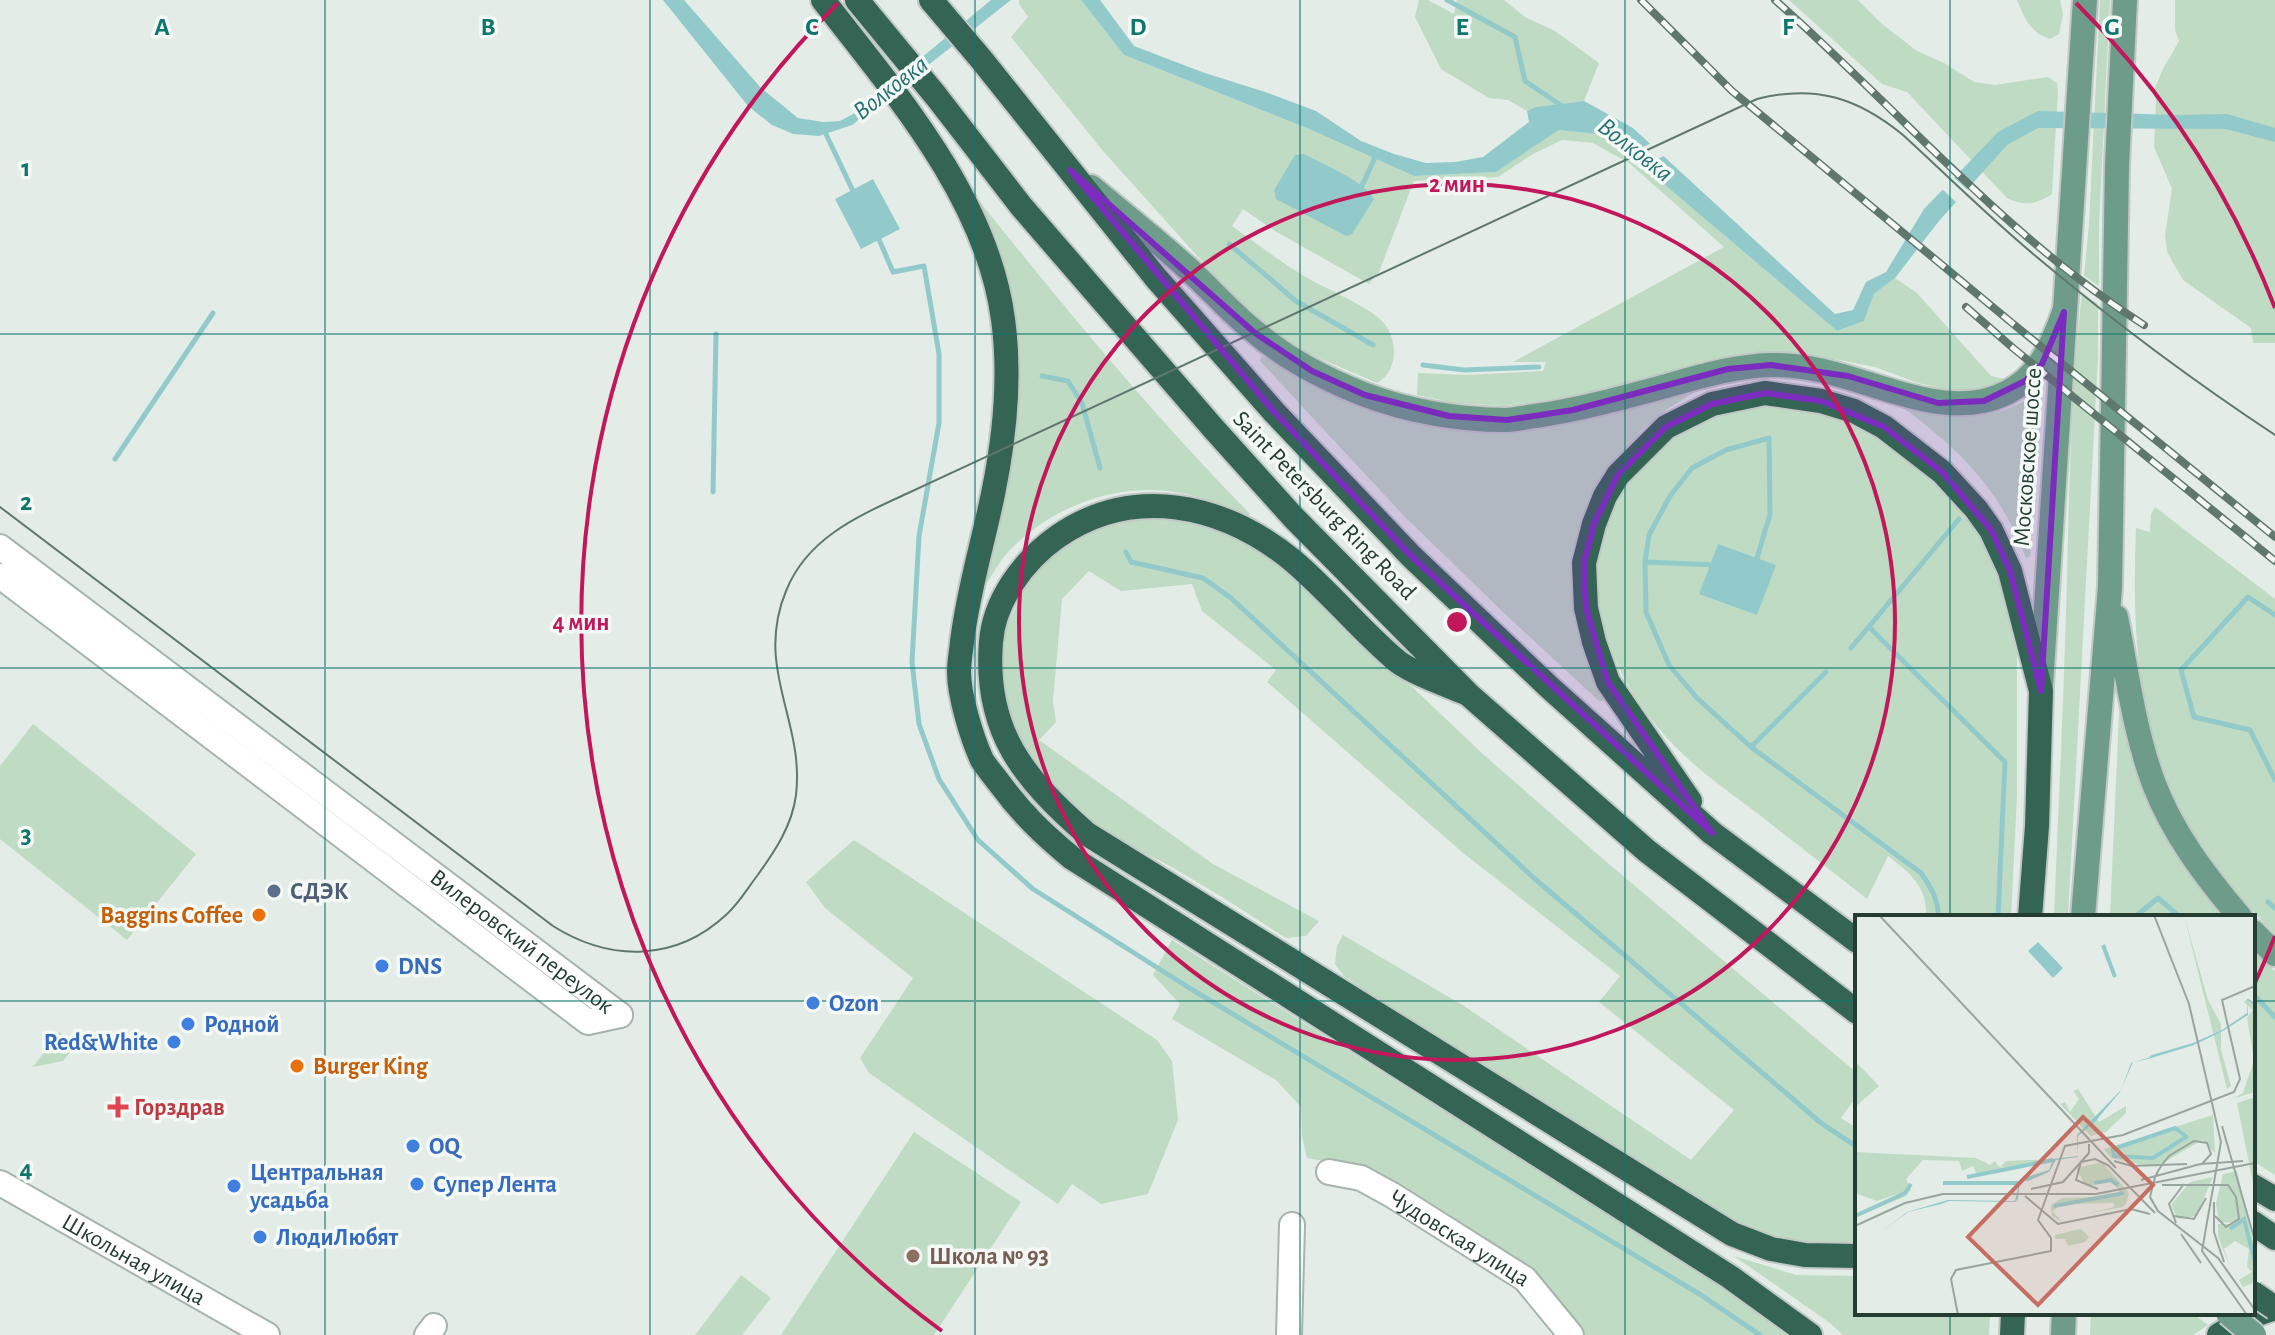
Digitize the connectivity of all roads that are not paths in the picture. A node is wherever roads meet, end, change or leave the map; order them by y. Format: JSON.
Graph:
{"nodes":[{"id":1,"x":823,"y":0,"type":"edge"},
{"id":2,"x":857,"y":0,"type":"edge"},
{"id":3,"x":931,"y":0,"type":"edge"},
{"id":4,"x":2085,"y":0,"type":"edge"},
{"id":5,"x":2125,"y":0,"type":"edge"},
{"id":6,"x":1070,"y":170,"type":"junction"},
{"id":7,"x":2064,"y":312,"type":"junction"},
{"id":8,"x":0,"y":547,"type":"edge"},
{"id":9,"x":0,"y":576,"type":"edge"},
{"id":10,"x":2110,"y":587,"type":"junction"},
{"id":11,"x":2041,"y":691,"type":"junction"},
{"id":12,"x":1468,"y":694,"type":"junction"},
{"id":13,"x":1712,"y":833,"type":"junction"},
{"id":14,"x":2030,"y":915,"type":"edge"},
{"id":15,"x":2083,"y":915,"type":"edge"},
{"id":16,"x":2238,"y":915,"type":"edge"},
{"id":17,"x":2255,"y":934,"type":"edge"},
{"id":18,"x":1855,"y":940,"type":"edge"},
{"id":19,"x":2275,"y":954,"type":"edge"},
{"id":20,"x":1855,"y":1010,"type":"edge"},
{"id":21,"x":1329,"y":1172,"type":"dead end"},
{"id":22,"x":0,"y":1183,"type":"edge"},
{"id":23,"x":2255,"y":1187,"type":"edge"},
{"id":24,"x":2275,"y":1199,"type":"edge"},
{"id":25,"x":2255,"y":1224,"type":"edge"},
{"id":26,"x":1292,"y":1225,"type":"dead end"},
{"id":27,"x":2275,"y":1238,"type":"edge"},
{"id":28,"x":1855,"y":1256,"type":"edge"},
{"id":29,"x":2255,"y":1294,"type":"edge"},
{"id":30,"x":2275,"y":1308,"type":"edge"},
{"id":31,"x":2013,"y":1315,"type":"edge"},
{"id":32,"x":2064,"y":1315,"type":"edge"},
{"id":33,"x":2230,"y":1315,"type":"edge"},
{"id":34,"x":2255,"y":1315,"type":"edge"},
{"id":35,"x":2255,"y":1315,"type":"edge"},
{"id":36,"x":267,"y":1335,"type":"edge"},
{"id":37,"x":1289,"y":1335,"type":"edge"},
{"id":38,"x":1571,"y":1335,"type":"edge"},
{"id":39,"x":1810,"y":1335,"type":"edge"},
{"id":40,"x":2012,"y":1335,"type":"edge"},
{"id":41,"x":2063,"y":1335,"type":"edge"},
{"id":42,"x":2219,"y":1335,"type":"edge"},
{"id":43,"x":2254,"y":1335,"type":"edge"}],
"edges":[{"from":1,"to":39,"type":"highway"},
{"from":2,"to":12,"type":"highway","name":"Saint Petersburg Ring Road"},
{"from":3,"to":6,"type":"highway","name":"Saint Petersburg Ring Road"},
{"from":4,"to":7,"type":"main road","name":"Московское шоссе"},
{"from":5,"to":10,"type":"main road"},
{"from":6,"to":7,"type":"main road"},
{"from":6,"to":13,"type":"highway","name":"Saint Petersburg Ring Road"},
{"from":7,"to":11,"type":"main road","name":"Московское шоссе"},
{"from":8,"to":9,"type":"street","name":"Вилеровский переулок"},
{"from":10,"to":15,"type":"main road"},
{"from":10,"to":16,"type":"main road"},
{"from":11,"to":13,"type":"highway"},
{"from":11,"to":14,"type":"highway","name":"Московское шоссе"},
{"from":12,"to":20,"type":"highway","name":"Saint Petersburg Ring Road"},
{"from":12,"to":28,"type":"highway"},
{"from":13,"to":18,"type":"highway","name":"Saint Petersburg Ring Road"},
{"from":17,"to":19,"type":"main road"},
{"from":21,"to":38,"type":"street","name":"Чудовская улица"},
{"from":22,"to":36,"type":"street","name":"Школьная улица"},
{"from":23,"to":24,"type":"highway"},
{"from":25,"to":27,"type":"highway"},
{"from":26,"to":37,"type":"street"},
{"from":29,"to":30,"type":"highway","bridge":true},
{"from":30,"to":35,"type":"highway"},
{"from":31,"to":40,"type":"highway"},
{"from":32,"to":41,"type":"main road"},
{"from":33,"to":43,"type":"main road","bridge":true},
{"from":34,"to":42,"type":"highway"}]}
